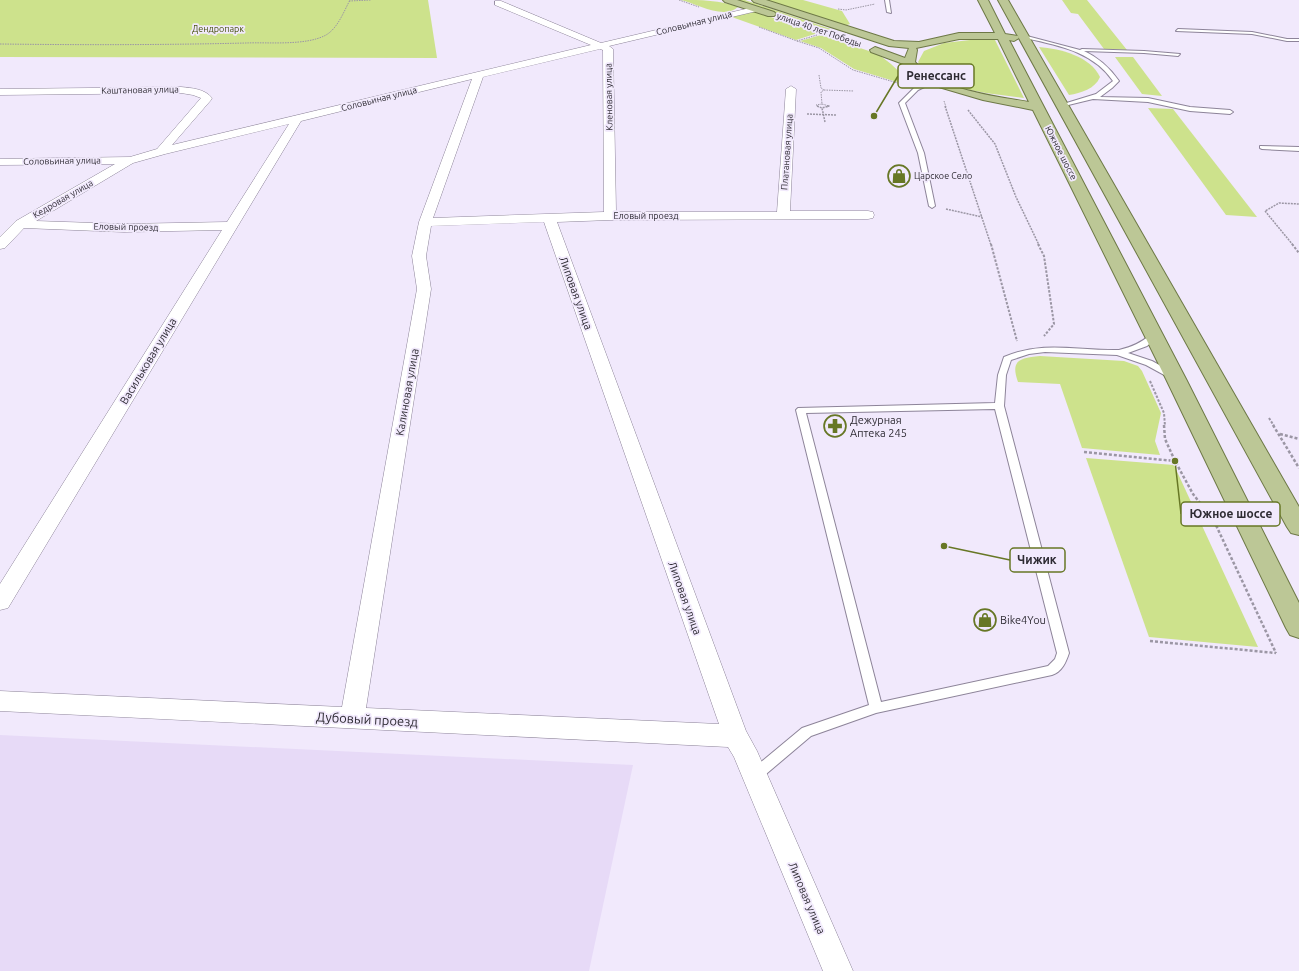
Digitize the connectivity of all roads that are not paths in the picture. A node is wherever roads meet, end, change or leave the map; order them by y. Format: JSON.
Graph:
{"nodes":[{"id":1,"x":728,"y":0,"type":"edge"},
{"id":2,"x":983,"y":0,"type":"edge"},
{"id":3,"x":1003,"y":0,"type":"edge"},
{"id":4,"x":888,"y":2,"type":"edge"},
{"id":5,"x":498,"y":3,"type":"dead end"},
{"id":6,"x":755,"y":4,"type":"edge"},
{"id":7,"x":890,"y":12,"type":"dead end"},
{"id":8,"x":1178,"y":30,"type":"dead end"},
{"id":9,"x":1001,"y":36,"type":"junction"},
{"id":10,"x":848,"y":40,"type":"dead end"},
{"id":11,"x":1025,"y":40,"type":"junction"},
{"id":12,"x":1299,"y":40,"type":"edge"},
{"id":13,"x":886,"y":43,"type":"junction"},
{"id":14,"x":919,"y":45,"type":"junction"},
{"id":15,"x":599,"y":46,"type":"junction"},
{"id":16,"x":1075,"y":50,"type":"junction"},
{"id":17,"x":1178,"y":55,"type":"dead end"},
{"id":18,"x":910,"y":63,"type":"junction"},
{"id":19,"x":479,"y":74,"type":"junction"},
{"id":20,"x":931,"y":82,"type":"junction"},
{"id":21,"x":791,"y":88,"type":"dead end"},
{"id":22,"x":0,"y":92,"type":"edge"},
{"id":23,"x":1095,"y":98,"type":"junction"},
{"id":24,"x":1062,"y":106,"type":"junction"},
{"id":25,"x":1038,"y":107,"type":"junction"},
{"id":26,"x":1230,"y":112,"type":"dead end"},
{"id":27,"x":297,"y":119,"type":"junction"},
{"id":28,"x":1262,"y":147,"type":"dead end"},
{"id":29,"x":1299,"y":149,"type":"edge"},
{"id":30,"x":161,"y":151,"type":"junction"},
{"id":31,"x":131,"y":160,"type":"junction"},
{"id":32,"x":0,"y":162,"type":"edge"},
{"id":33,"x":932,"y":206,"type":"road end"},
{"id":34,"x":783,"y":215,"type":"junction"},
{"id":35,"x":868,"y":215,"type":"dead end"},
{"id":36,"x":610,"y":216,"type":"junction"},
{"id":37,"x":549,"y":217,"type":"junction"},
{"id":38,"x":425,"y":222,"type":"junction"},
{"id":39,"x":21,"y":224,"type":"junction"},
{"id":40,"x":230,"y":226,"type":"junction"},
{"id":41,"x":0,"y":245,"type":"edge"},
{"id":42,"x":1154,"y":336,"type":"junction"},
{"id":43,"x":1116,"y":352,"type":"junction"},
{"id":44,"x":1176,"y":379,"type":"junction"},
{"id":45,"x":998,"y":406,"type":"junction"},
{"id":46,"x":1299,"y":527,"type":"edge"},
{"id":47,"x":0,"y":602,"type":"edge"},
{"id":48,"x":1299,"y":628,"type":"edge"},
{"id":49,"x":0,"y":701,"type":"edge"},
{"id":50,"x":876,"y":708,"type":"junction"},
{"id":51,"x":352,"y":718,"type":"junction"},
{"id":52,"x":735,"y":736,"type":"junction"},
{"id":53,"x":754,"y":776,"type":"junction"},
{"id":54,"x":838,"y":971,"type":"edge"}],
"edges":[{"from":1,"to":6,"type":"main road","name":"улица 40 лет Победы"},
{"from":2,"to":9,"type":"main road","name":"Южное шоссе"},
{"from":3,"to":11,"type":"main road"},
{"from":4,"to":7,"type":"lane"},
{"from":5,"to":15,"type":"street"},
{"from":6,"to":10,"type":"main road","name":"улица 40 лет Победы"},
{"from":6,"to":13,"type":"main road","name":"улица 40 лет Победы"},
{"from":6,"to":15,"type":"street","name":"Соловьиная улица"},
{"from":8,"to":12,"type":"lane"},
{"from":9,"to":11,"type":"main road","name":"улица 40 лет Победы"},
{"from":9,"to":14,"type":"main road","name":"улица 40 лет Победы"},
{"from":9,"to":25,"type":"main road","name":"Южное шоссе"},
{"from":11,"to":16,"type":"lane"},
{"from":11,"to":24,"type":"main road"},
{"from":13,"to":14,"type":"main road","name":"улица 40 лет Победы"},
{"from":13,"to":18,"type":"main road","name":"улица 40 лет Победы"},
{"from":14,"to":18,"type":"main road"},
{"from":15,"to":19,"type":"street","name":"Соловьиная улица"},
{"from":15,"to":36,"type":"street","name":"Кленовая улица"},
{"from":16,"to":17,"type":"lane"},
{"from":16,"to":23,"type":"lane"},
{"from":18,"to":20,"type":"main road","name":"улица 40 лет Победы"},
{"from":19,"to":27,"type":"street","name":"Соловьиная улица"},
{"from":19,"to":38,"type":"street","name":"Калиновая улица"},
{"from":20,"to":25,"type":"main road","name":"улица 40 лет Победы"},
{"from":20,"to":33,"type":"lane"},
{"from":21,"to":34,"type":"street","name":"Платановая улица"},
{"from":22,"to":30,"type":"street","name":"Каштановая улица"},
{"from":23,"to":24,"type":"lane"},
{"from":23,"to":26,"type":"lane"},
{"from":24,"to":46,"type":"main road"},
{"from":25,"to":42,"type":"main road","name":"Южное шоссе"},
{"from":27,"to":30,"type":"street","name":"Соловьиная улица"},
{"from":27,"to":40,"type":"street","name":"Васильковая улица"},
{"from":28,"to":29,"type":"lane"},
{"from":30,"to":31,"type":"street","name":"Соловьиная улица"},
{"from":31,"to":32,"type":"street","name":"Соловьиная улица"},
{"from":31,"to":39,"type":"street","name":"Кедровая улица"},
{"from":34,"to":35,"type":"street","name":"Еловый проезд"},
{"from":34,"to":36,"type":"street","name":"Еловый проезд"},
{"from":36,"to":37,"type":"street","name":"Еловый проезд"},
{"from":37,"to":38,"type":"street","name":"Еловый проезд"},
{"from":37,"to":52,"type":"street","name":"Липовая улица"},
{"from":38,"to":51,"type":"street","name":"Калиновая улица"},
{"from":39,"to":40,"type":"street","name":"Еловый проезд"},
{"from":39,"to":41,"type":"street","name":"Кедровая улица"},
{"from":40,"to":47,"type":"street","name":"Васильковая улица"},
{"from":42,"to":43,"type":"lane"},
{"from":42,"to":44,"type":"main road","name":"Южное шоссе"},
{"from":43,"to":44,"type":"lane"},
{"from":43,"to":45,"type":"lane"},
{"from":44,"to":48,"type":"main road","name":"Южное шоссе"},
{"from":45,"to":50,"type":"lane"},
{"from":45,"to":50,"type":"lane"},
{"from":49,"to":51,"type":"street","name":"Дубовый проезд"},
{"from":50,"to":53,"type":"lane"},
{"from":51,"to":52,"type":"street","name":"Дубовый проезд"},
{"from":52,"to":53,"type":"street","name":"Липовая улица"},
{"from":53,"to":54,"type":"street","name":"Липовая улица"}]}
